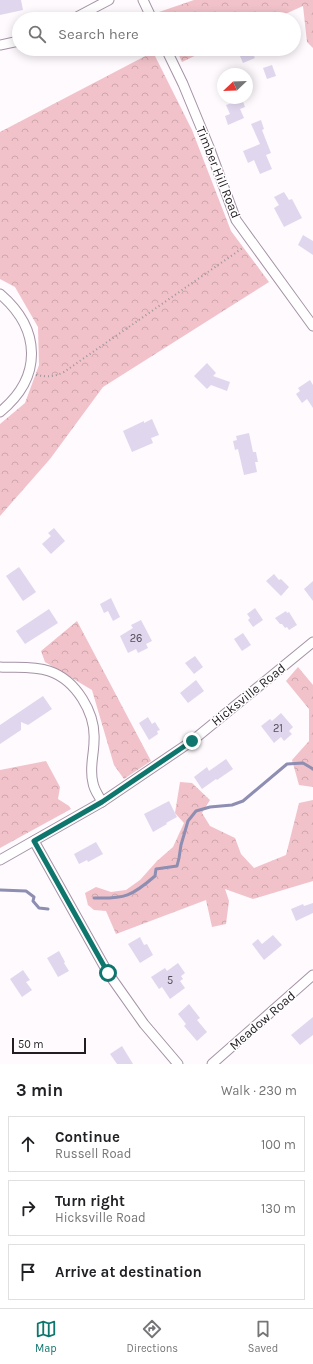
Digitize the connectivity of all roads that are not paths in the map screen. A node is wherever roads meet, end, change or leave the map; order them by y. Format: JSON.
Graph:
{"nodes":[{"id":1,"x":109,"y":0,"type":"edge"},
{"id":2,"x":143,"y":0,"type":"edge"},
{"id":3,"x":86,"y":12,"type":"edge"},
{"id":4,"x":149,"y":12,"type":"edge"},
{"id":5,"x":12,"y":42,"type":"edge"},
{"id":6,"x":0,"y":45,"type":"edge"},
{"id":7,"x":169,"y":56,"type":"edge"},
{"id":8,"x":0,"y":294,"type":"edge"},
{"id":9,"x":313,"y":326,"type":"edge"},
{"id":10,"x":0,"y":412,"type":"edge"},
{"id":11,"x":313,"y":642,"type":"edge"},
{"id":12,"x":0,"y":667,"type":"edge"},
{"id":13,"x":102,"y":802,"type":"junction"},
{"id":14,"x":34,"y":841,"type":"junction"},
{"id":15,"x":0,"y":860,"type":"edge"},
{"id":16,"x":313,"y":975,"type":"edge"},
{"id":17,"x":178,"y":1064,"type":"edge"},
{"id":18,"x":212,"y":1064,"type":"edge"}],
"edges":[{"from":1,"to":3,"type":"street"},
{"from":2,"to":4,"type":"street"},
{"from":5,"to":6,"type":"street"},
{"from":7,"to":9,"type":"street","name":"Timber Hill Road"},
{"from":8,"to":10,"type":"street"},
{"from":11,"to":13,"type":"street","name":"Hicksville Road"},
{"from":12,"to":13,"type":"street"},
{"from":13,"to":14,"type":"street","name":"Hicksville Road"},
{"from":14,"to":15,"type":"street","name":"Hicksville Road"},
{"from":14,"to":17,"type":"street"},
{"from":16,"to":18,"type":"street","name":"Meadow Road"}]}
